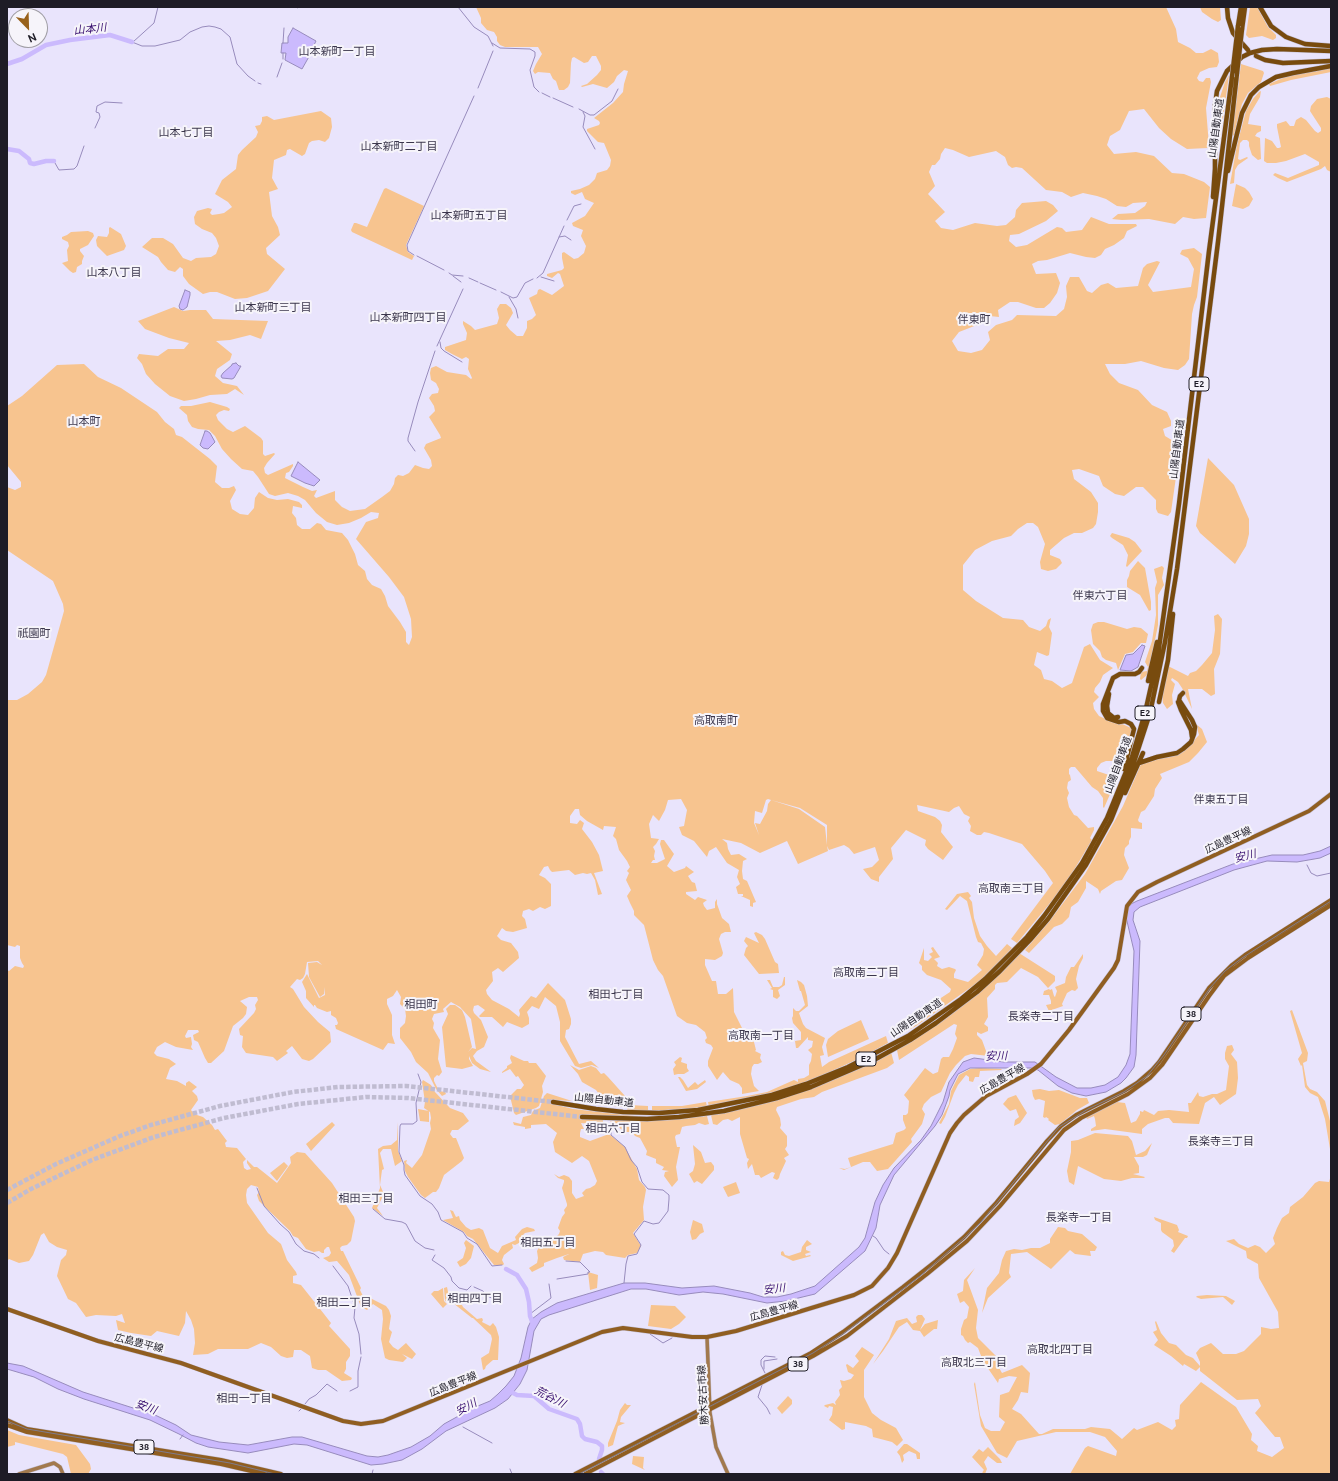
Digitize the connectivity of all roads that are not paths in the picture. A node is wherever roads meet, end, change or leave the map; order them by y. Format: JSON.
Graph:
{"nodes":[{"id":1,"x":1227,"y":7,"type":"edge"},
{"id":2,"x":1241,"y":7,"type":"edge"},
{"id":3,"x":1245,"y":7,"type":"edge"},
{"id":4,"x":1260,"y":7,"type":"edge"},
{"id":5,"x":1240,"y":27,"type":"junction"},
{"id":6,"x":1331,"y":46,"type":"edge"},
{"id":7,"x":1248,"y":50,"type":"dead end"},
{"id":8,"x":1331,"y":51,"type":"edge"},
{"id":9,"x":1256,"y":56,"type":"dead end"},
{"id":10,"x":1331,"y":61,"type":"edge"},
{"id":11,"x":1331,"y":66,"type":"edge"},
{"id":12,"x":1222,"y":200,"type":"junction"},
{"id":13,"x":1210,"y":251,"type":"junction"},
{"id":14,"x":1177,"y":569,"type":"junction"},
{"id":15,"x":1166,"y":603,"type":"junction"},
{"id":16,"x":1148,"y":681,"type":"dead end"},
{"id":17,"x":1159,"y":702,"type":"dead end"},
{"id":18,"x":1118,"y":716,"type":"dead end"},
{"id":19,"x":1139,"y":763,"type":"junction"},
{"id":20,"x":1331,"y":794,"type":"edge"},
{"id":21,"x":1109,"y":819,"type":"junction"},
{"id":22,"x":1331,"y":900,"type":"edge"},
{"id":23,"x":1331,"y":905,"type":"edge"},
{"id":24,"x":553,"y":1102,"type":"tunnel mouth"},
{"id":25,"x":582,"y":1118,"type":"tunnel mouth"},
{"id":26,"x":7,"y":1309,"type":"edge"},
{"id":27,"x":707,"y":1337,"type":"junction"},
{"id":28,"x":710,"y":1404,"type":"junction"},
{"id":29,"x":710,"y":1410,"type":"junction"},
{"id":30,"x":7,"y":1420,"type":"edge"},
{"id":31,"x":7,"y":1425,"type":"edge"},
{"id":32,"x":20,"y":1474,"type":"edge"},
{"id":33,"x":63,"y":1474,"type":"edge"},
{"id":34,"x":264,"y":1474,"type":"edge"},
{"id":35,"x":281,"y":1474,"type":"edge"},
{"id":36,"x":576,"y":1474,"type":"edge"},
{"id":37,"x":586,"y":1474,"type":"edge"},
{"id":38,"x":728,"y":1474,"type":"edge"}],
"edges":[{"from":1,"to":7,"type":"highway"},
{"from":2,"to":5,"type":"highway","name":"山陽自動車道","number":"E2"},
{"from":3,"to":5,"type":"highway","name":"山陽自動車道","number":"E2"},
{"from":4,"to":6,"type":"highway"},
{"from":5,"to":12,"type":"highway","name":"山陽自動車道","number":"E2","bridge":true},
{"from":5,"to":13,"type":"highway","name":"山陽自動車道","number":"E2","bridge":true},
{"from":8,"to":13,"type":"highway"},
{"from":9,"to":10,"type":"highway"},
{"from":11,"to":12,"type":"highway"},
{"from":12,"to":14,"type":"highway","name":"山陽自動車道","number":"E2"},
{"from":13,"to":15,"type":"highway","name":"山陽自動車道","number":"E2"},
{"from":14,"to":17,"type":"highway"},
{"from":14,"to":21,"type":"highway","name":"山陽自動車道","number":"E2"},
{"from":15,"to":16,"type":"highway"},
{"from":15,"to":21,"type":"highway","name":"山陽自動車道","number":"E2"},
{"from":18,"to":21,"type":"highway"},
{"from":19,"to":19,"type":"highway"},
{"from":19,"to":21,"type":"highway"},
{"from":20,"to":27,"type":"main road","name":"広島豊平線"},
{"from":21,"to":24,"type":"highway","name":"山陽自動車道","number":"E2"},
{"from":21,"to":25,"type":"highway","name":"山陽自動車道","number":"E2"},
{"from":22,"to":28,"type":"main road","number":"38"},
{"from":23,"to":29,"type":"main road","number":"38"},
{"from":26,"to":27,"type":"main road","name":"広島豊平線"},
{"from":27,"to":28,"type":"main road","name":"勝木安古市線"},
{"from":28,"to":29,"type":"main road","name":"勝木安古市線"},
{"from":28,"to":36,"type":"main road","number":"38"},
{"from":29,"to":37,"type":"main road","number":"38"},
{"from":29,"to":38,"type":"main road","name":"勝木安古市線"},
{"from":30,"to":35,"type":"main road","number":"38"},
{"from":31,"to":34,"type":"main road","number":"38"},
{"from":32,"to":33,"type":"main road"}]}
